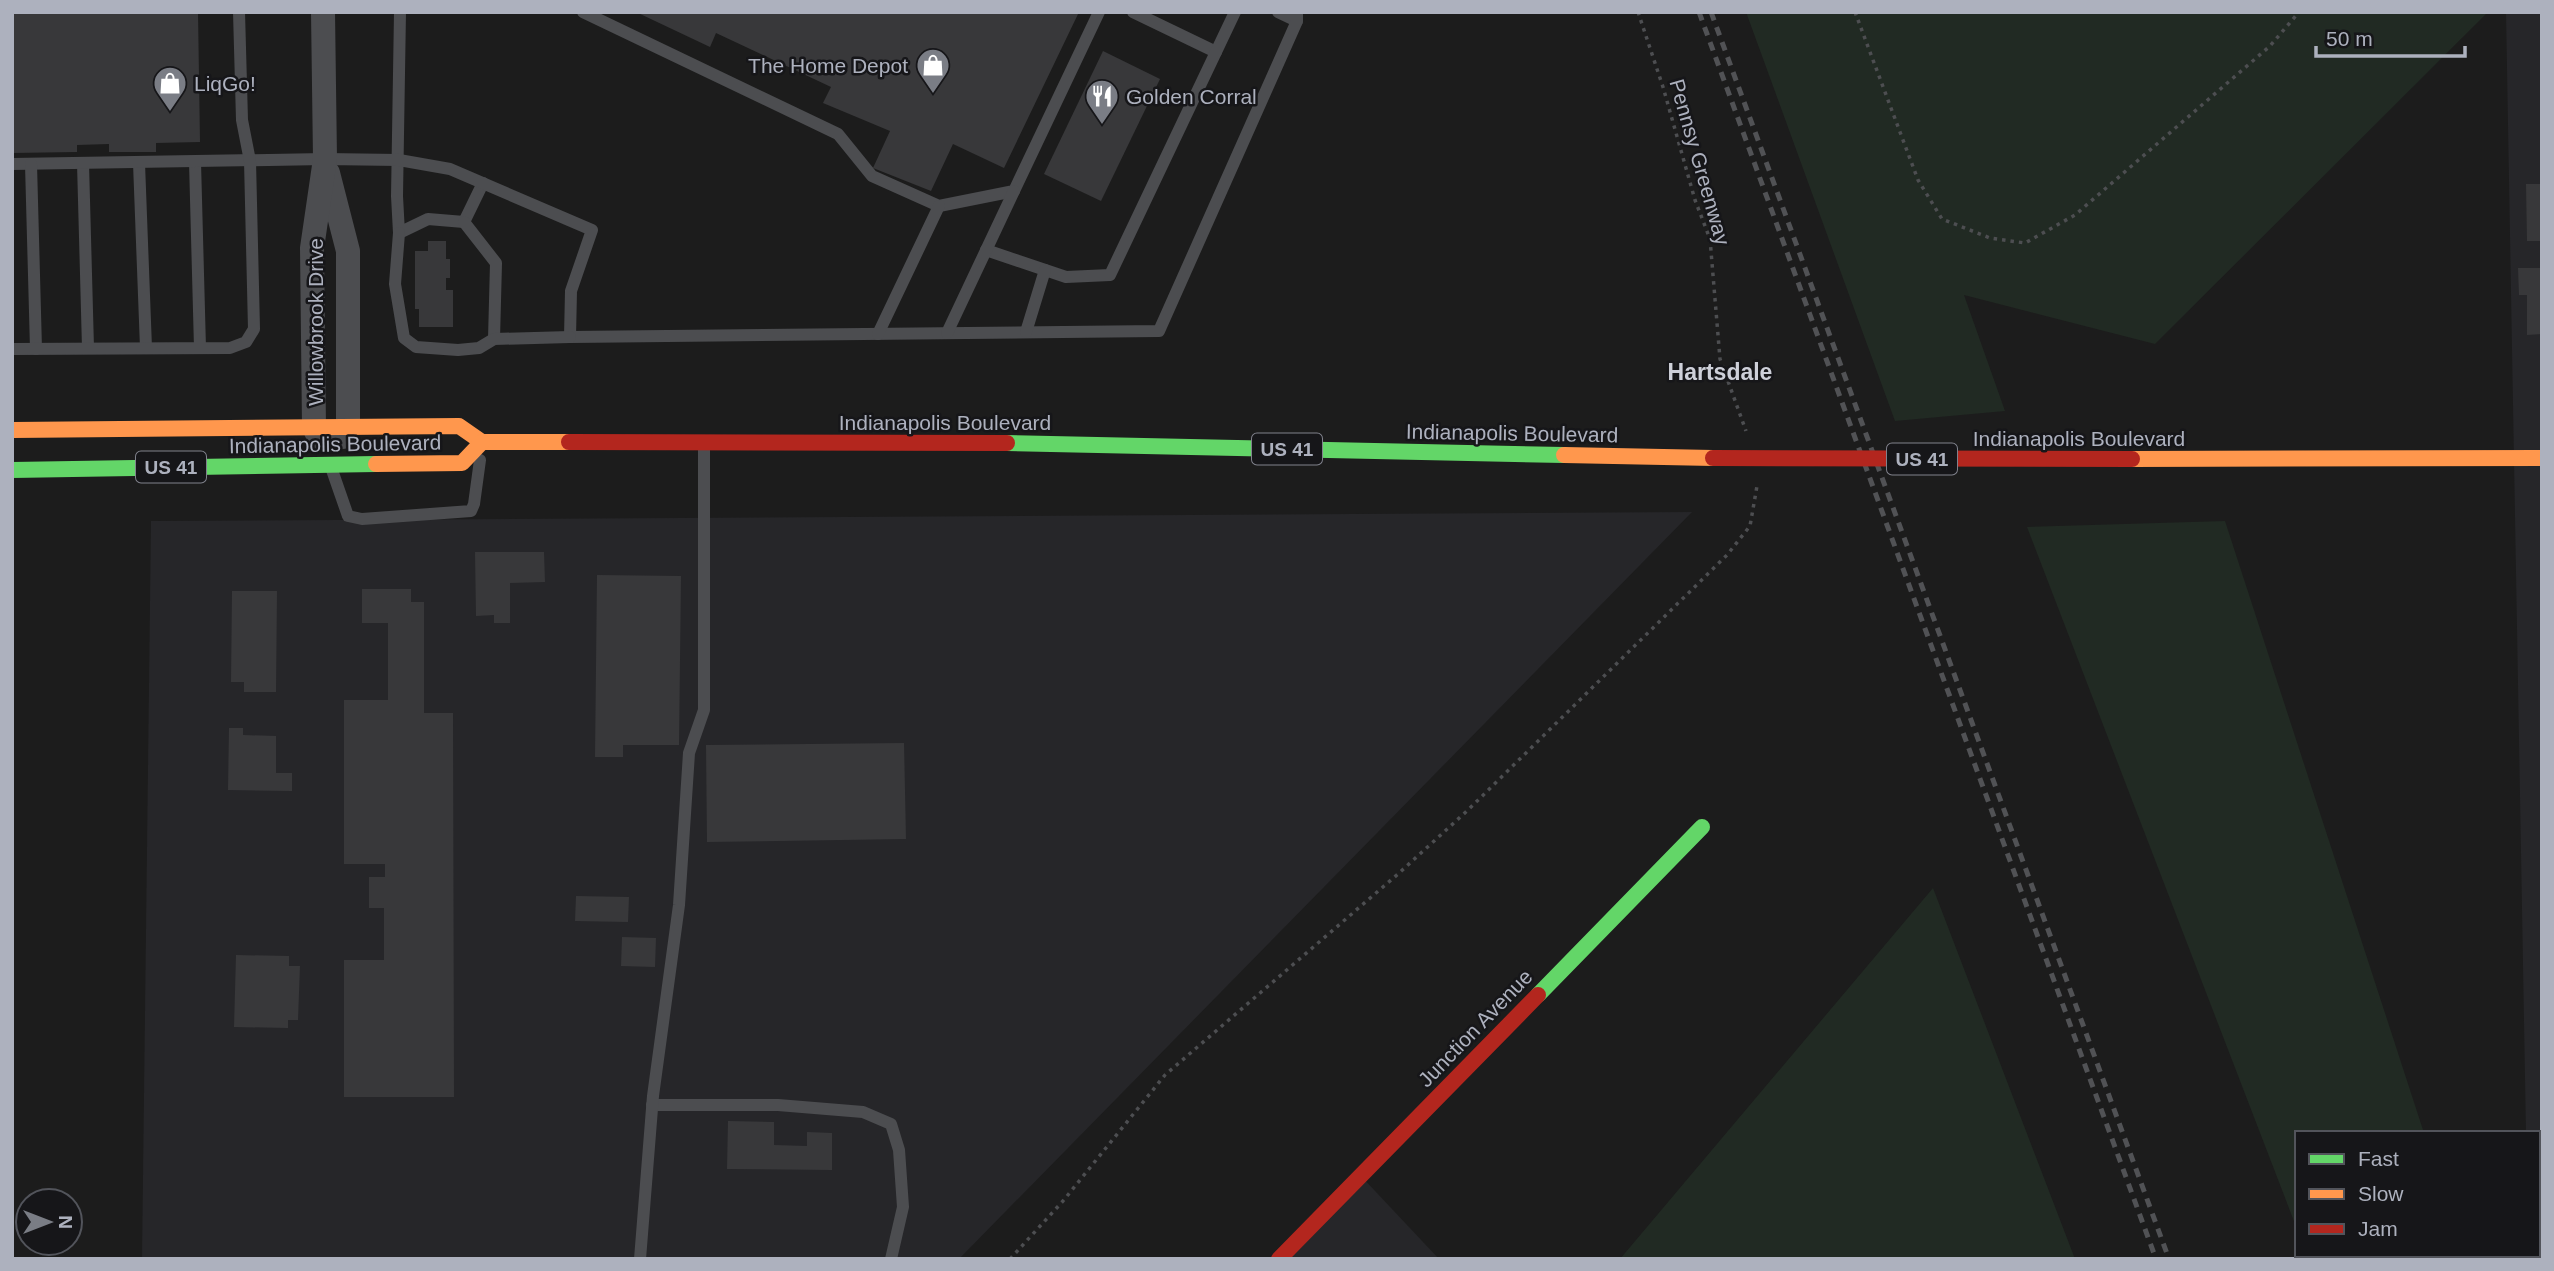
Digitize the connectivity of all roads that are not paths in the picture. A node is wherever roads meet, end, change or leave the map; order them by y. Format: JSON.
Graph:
{"nodes":[{"id":1,"x":239,"y":12,"type":"edge"},
{"id":2,"x":323,"y":12,"type":"edge"},
{"id":3,"x":400,"y":12,"type":"edge"},
{"id":4,"x":583,"y":12,"type":"edge"},
{"id":5,"x":1099,"y":12,"type":"edge"},
{"id":6,"x":1133,"y":12,"type":"edge"},
{"id":7,"x":1235,"y":12,"type":"edge"},
{"id":8,"x":1278,"y":12,"type":"edge"},
{"id":9,"x":1152,"y":16,"type":"edge"},
{"id":10,"x":1297,"y":17,"type":"edge"},
{"id":11,"x":1216,"y":52,"type":"junction"},
{"id":12,"x":325,"y":159,"type":"junction"},
{"id":13,"x":399,"y":160,"type":"junction"},
{"id":14,"x":250,"y":161,"type":"junction"},
{"id":15,"x":195,"y":162,"type":"junction"},
{"id":16,"x":83,"y":163,"type":"junction"},
{"id":17,"x":139,"y":163,"type":"junction"},
{"id":18,"x":12,"y":164,"type":"edge"},
{"id":19,"x":32,"y":164,"type":"junction"},
{"id":20,"x":483,"y":183,"type":"junction"},
{"id":21,"x":1014,"y":191,"type":"junction"},
{"id":22,"x":939,"y":206,"type":"junction"},
{"id":23,"x":464,"y":222,"type":"junction"},
{"id":24,"x":398,"y":233,"type":"junction"},
{"id":25,"x":986,"y":250,"type":"junction"},
{"id":26,"x":1045,"y":270,"type":"junction"},
{"id":27,"x":1026,"y":332,"type":"junction"},
{"id":28,"x":947,"y":333,"type":"junction"},
{"id":29,"x":878,"y":334,"type":"junction"},
{"id":30,"x":570,"y":337,"type":"junction"},
{"id":31,"x":494,"y":339,"type":"junction"},
{"id":32,"x":88,"y":348,"type":"junction"},
{"id":33,"x":146,"y":348,"type":"junction"},
{"id":34,"x":200,"y":348,"type":"junction"},
{"id":35,"x":12,"y":349,"type":"edge"},
{"id":36,"x":36,"y":349,"type":"junction"},
{"id":37,"x":348,"y":426,"type":"junction"},
{"id":38,"x":314,"y":427,"type":"junction"},
{"id":39,"x":12,"y":430,"type":"edge"},
{"id":40,"x":482,"y":442,"type":"junction"},
{"id":41,"x":704,"y":442,"type":"junction"},
{"id":42,"x":2542,"y":458,"type":"edge"},
{"id":43,"x":330,"y":465,"type":"junction"},
{"id":44,"x":12,"y":470,"type":"edge"},
{"id":45,"x":1702,"y":827,"type":"dead end"},
{"id":46,"x":652,"y":1105,"type":"junction"},
{"id":47,"x":640,"y":1259,"type":"edge"},
{"id":48,"x":891,"y":1259,"type":"edge"},
{"id":49,"x":1279,"y":1259,"type":"edge"}],
"edges":[{"from":1,"to":14,"type":"lane"},
{"from":2,"to":12,"type":"street","name":"Willowbrook Drive"},
{"from":3,"to":13,"type":"lane"},
{"from":4,"to":22,"type":"lane"},
{"from":5,"to":21,"type":"lane"},
{"from":6,"to":9,"type":"lane"},
{"from":7,"to":11,"type":"lane"},
{"from":8,"to":10,"type":"lane"},
{"from":9,"to":11,"type":"lane"},
{"from":10,"to":27,"type":"lane"},
{"from":11,"to":26,"type":"lane"},
{"from":12,"to":13,"type":"lane"},
{"from":12,"to":14,"type":"lane"},
{"from":12,"to":37,"type":"street","name":"Willowbrook Drive"},
{"from":12,"to":38,"type":"street","name":"Willowbrook Drive"},
{"from":13,"to":20,"type":"lane"},
{"from":13,"to":24,"type":"lane"},
{"from":14,"to":15,"type":"lane"},
{"from":14,"to":34,"type":"lane"},
{"from":15,"to":17,"type":"lane"},
{"from":15,"to":34,"type":"lane"},
{"from":16,"to":17,"type":"lane"},
{"from":16,"to":19,"type":"lane"},
{"from":16,"to":32,"type":"lane"},
{"from":17,"to":33,"type":"lane"},
{"from":18,"to":19,"type":"lane"},
{"from":19,"to":36,"type":"lane"},
{"from":20,"to":23,"type":"lane"},
{"from":20,"to":30,"type":"lane"},
{"from":21,"to":22,"type":"lane"},
{"from":21,"to":25,"type":"lane"},
{"from":22,"to":29,"type":"lane"},
{"from":23,"to":24,"type":"lane"},
{"from":23,"to":31,"type":"lane"},
{"from":24,"to":31,"type":"lane"},
{"from":25,"to":26,"type":"lane"},
{"from":25,"to":28,"type":"lane"},
{"from":26,"to":27,"type":"lane"},
{"from":27,"to":28,"type":"lane"},
{"from":28,"to":29,"type":"lane"},
{"from":29,"to":30,"type":"lane"},
{"from":30,"to":31,"type":"lane"},
{"from":32,"to":33,"type":"lane"},
{"from":32,"to":36,"type":"lane"},
{"from":33,"to":34,"type":"lane"},
{"from":35,"to":36,"type":"lane"},
{"from":37,"to":38,"type":"main road","name":"Indianapolis Boulevard","number":"US 41"},
{"from":37,"to":40,"type":"main road","name":"Indianapolis Boulevard","number":"US 41"},
{"from":37,"to":43,"type":"street","name":"Willowbrook Drive"},
{"from":38,"to":39,"type":"main road","name":"Indianapolis Boulevard","number":"US 41"},
{"from":38,"to":43,"type":"street","name":"Willowbrook Drive"},
{"from":40,"to":41,"type":"main road","name":"Indianapolis Boulevard","number":"US 41"},
{"from":40,"to":43,"type":"main road","name":"Indianapolis Boulevard","number":"US 41"},
{"from":40,"to":43,"type":"lane"},
{"from":41,"to":42,"type":"main road","name":"Indianapolis Boulevard","number":"US 41","bridge":true},
{"from":41,"to":46,"type":"lane"},
{"from":43,"to":44,"type":"main road","name":"Indianapolis Boulevard","number":"US 41"},
{"from":45,"to":49,"type":"main road","name":"Junction Avenue"},
{"from":46,"to":47,"type":"lane"},
{"from":46,"to":48,"type":"lane"}]}
